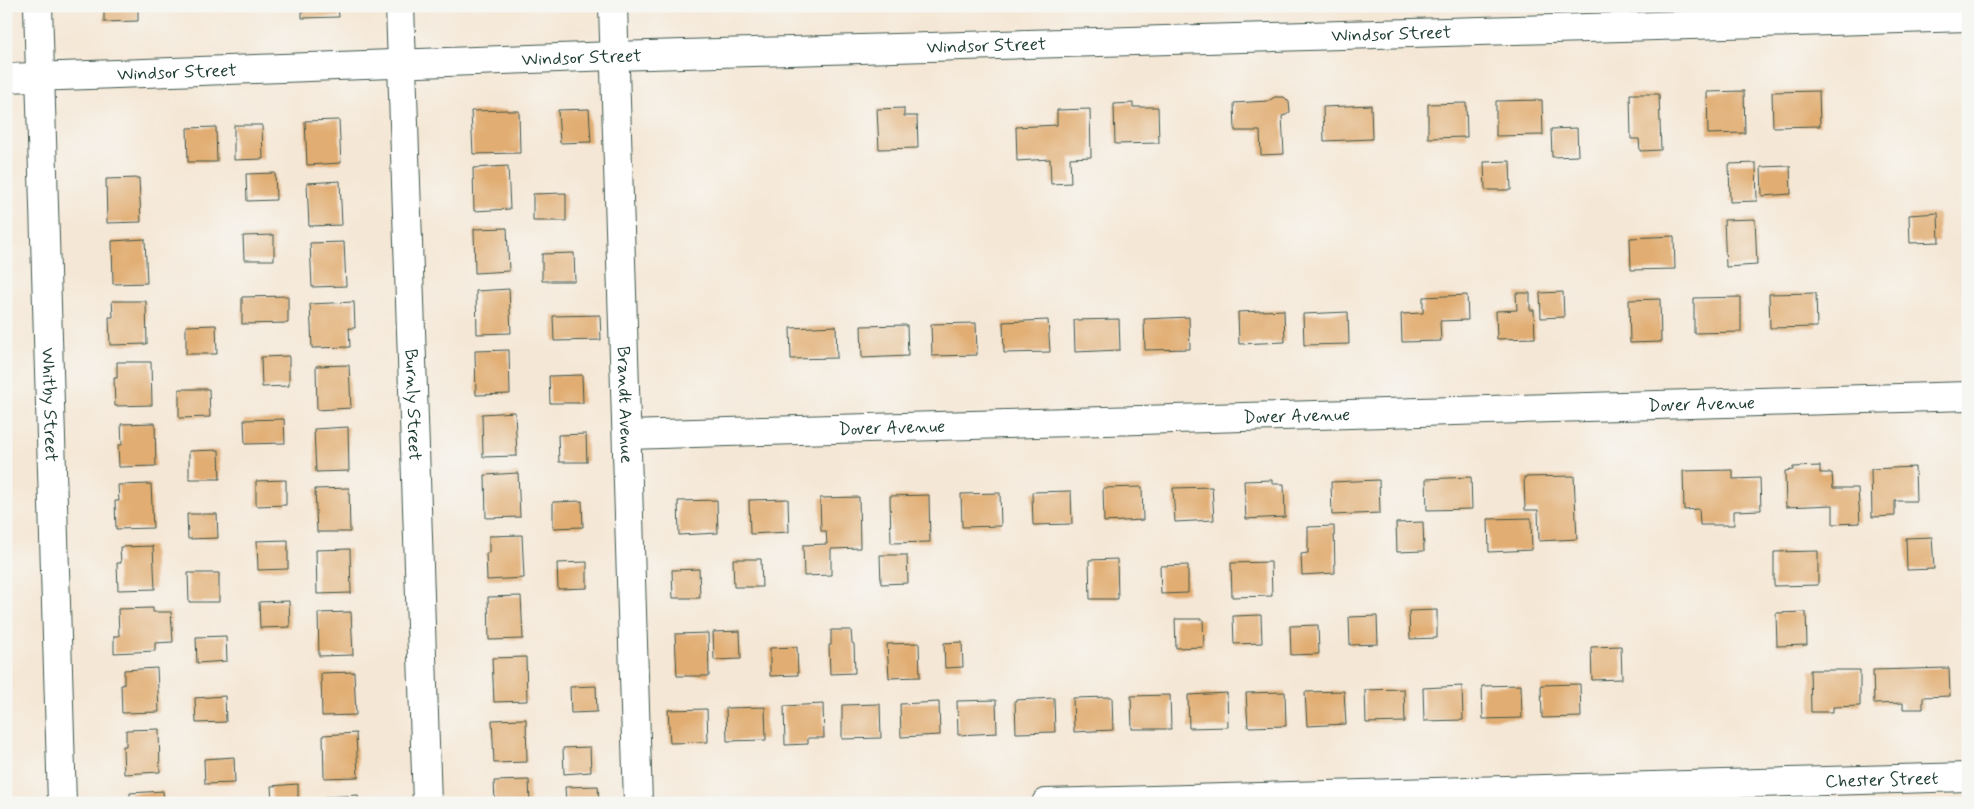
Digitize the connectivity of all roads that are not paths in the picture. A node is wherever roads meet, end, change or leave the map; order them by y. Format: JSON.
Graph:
{"nodes":[{"id":1,"x":38,"y":6,"type":"edge"},
{"id":2,"x":400,"y":6,"type":"edge"},
{"id":3,"x":613,"y":6,"type":"edge"},
{"id":4,"x":1968,"y":17,"type":"edge"},
{"id":5,"x":614,"y":56,"type":"junction"},
{"id":6,"x":402,"y":64,"type":"junction"},
{"id":7,"x":40,"y":77,"type":"junction"},
{"id":8,"x":6,"y":78,"type":"edge"},
{"id":9,"x":1968,"y":396,"type":"edge"},
{"id":10,"x":627,"y":435,"type":"junction"},
{"id":11,"x":1968,"y":777,"type":"edge"},
{"id":12,"x":62,"y":803,"type":"edge"},
{"id":13,"x":427,"y":803,"type":"edge"},
{"id":14,"x":638,"y":803,"type":"edge"},
{"id":15,"x":1046,"y":803,"type":"edge"}],
"edges":[{"from":1,"to":7,"type":"street","name":"Whitby Street"},
{"from":2,"to":6,"type":"street","name":"Burnly Street"},
{"from":3,"to":5,"type":"street","name":"Brandt Avenue"},
{"from":4,"to":5,"type":"street","name":"Windsor Street"},
{"from":5,"to":6,"type":"street","name":"Windsor Street"},
{"from":5,"to":10,"type":"street","name":"Brandt Avenue"},
{"from":6,"to":7,"type":"street","name":"Windsor Street"},
{"from":6,"to":13,"type":"street","name":"Burnly Street"},
{"from":7,"to":8,"type":"street","name":"Windsor Street"},
{"from":7,"to":12,"type":"street","name":"Whitby Street"},
{"from":9,"to":10,"type":"street","name":"Dover Avenue"},
{"from":10,"to":14,"type":"street","name":"Brandt Avenue"},
{"from":11,"to":15,"type":"street","name":"Chester Street"}]}
